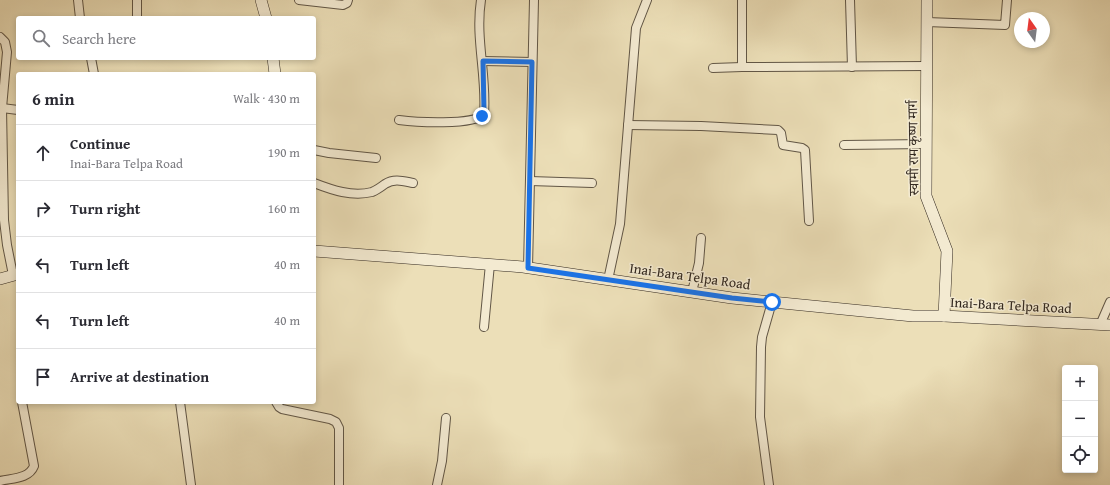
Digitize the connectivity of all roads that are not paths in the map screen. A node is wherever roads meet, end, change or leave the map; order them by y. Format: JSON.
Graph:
{"nodes":[{"id":1,"x":78,"y":0,"type":"edge"},
{"id":2,"x":137,"y":0,"type":"edge"},
{"id":3,"x":262,"y":0,"type":"edge"},
{"id":4,"x":299,"y":0,"type":"edge"},
{"id":5,"x":348,"y":0,"type":"edge"},
{"id":6,"x":481,"y":0,"type":"edge"},
{"id":7,"x":534,"y":0,"type":"edge"},
{"id":8,"x":647,"y":0,"type":"edge"},
{"id":9,"x":742,"y":0,"type":"edge"},
{"id":10,"x":850,"y":0,"type":"edge"},
{"id":11,"x":926,"y":0,"type":"edge"},
{"id":12,"x":1007,"y":0,"type":"edge"},
{"id":13,"x":80,"y":16,"type":"edge"},
{"id":14,"x":138,"y":16,"type":"edge"},
{"id":15,"x":266,"y":16,"type":"edge"},
{"id":16,"x":926,"y":22,"type":"junction"},
{"id":17,"x":0,"y":37,"type":"edge"},
{"id":18,"x":91,"y":60,"type":"edge"},
{"id":19,"x":273,"y":60,"type":"edge"},
{"id":20,"x":483,"y":61,"type":"junction"},
{"id":21,"x":532,"y":62,"type":"junction"},
{"id":22,"x":926,"y":66,"type":"junction"},
{"id":23,"x":742,"y":67,"type":"junction"},
{"id":24,"x":852,"y":67,"type":"junction"},
{"id":25,"x":713,"y":68,"type":"dead end"},
{"id":26,"x":94,"y":72,"type":"edge"},
{"id":27,"x":275,"y":72,"type":"edge"},
{"id":28,"x":2,"y":108,"type":"junction"},
{"id":29,"x":16,"y":110,"type":"edge"},
{"id":30,"x":399,"y":120,"type":"dead end"},
{"id":31,"x":628,"y":125,"type":"junction"},
{"id":32,"x":926,"y":144,"type":"junction"},
{"id":33,"x":844,"y":146,"type":"dead end"},
{"id":34,"x":316,"y":150,"type":"edge"},
{"id":35,"x":376,"y":158,"type":"dead end"},
{"id":36,"x":530,"y":181,"type":"junction"},
{"id":37,"x":412,"y":183,"type":"dead end"},
{"id":38,"x":592,"y":183,"type":"dead end"},
{"id":39,"x":316,"y":184,"type":"edge"},
{"id":40,"x":809,"y":221,"type":"dead end"},
{"id":41,"x":701,"y":238,"type":"dead end"},
{"id":42,"x":316,"y":251,"type":"edge"},
{"id":43,"x":490,"y":264,"type":"junction"},
{"id":44,"x":528,"y":268,"type":"junction"},
{"id":45,"x":16,"y":272,"type":"edge"},
{"id":46,"x":16,"y":275,"type":"edge"},
{"id":47,"x":0,"y":279,"type":"edge"},
{"id":48,"x":608,"y":280,"type":"junction"},
{"id":49,"x":692,"y":292,"type":"junction"},
{"id":50,"x":772,"y":302,"type":"junction"},
{"id":51,"x":1110,"y":302,"type":"edge"},
{"id":52,"x":944,"y":316,"type":"junction"},
{"id":53,"x":1105,"y":325,"type":"edge"},
{"id":54,"x":484,"y":327,"type":"dead end"},
{"id":55,"x":22,"y":404,"type":"edge"},
{"id":56,"x":180,"y":404,"type":"edge"},
{"id":57,"x":277,"y":404,"type":"edge"},
{"id":58,"x":446,"y":418,"type":"dead end"},
{"id":59,"x":0,"y":481,"type":"edge"},
{"id":60,"x":191,"y":485,"type":"edge"},
{"id":61,"x":339,"y":485,"type":"edge"},
{"id":62,"x":437,"y":485,"type":"edge"},
{"id":63,"x":769,"y":485,"type":"edge"}],
"edges":[{"from":1,"to":13,"type":"street"},
{"from":2,"to":14,"type":"street"},
{"from":3,"to":15,"type":"street"},
{"from":4,"to":5,"type":"street"},
{"from":6,"to":20,"type":"street"},
{"from":7,"to":21,"type":"street"},
{"from":8,"to":31,"type":"street"},
{"from":9,"to":23,"type":"street"},
{"from":10,"to":24,"type":"street"},
{"from":11,"to":16,"type":"street","name":"स्वामी राम कृष्ण मार्ग"},
{"from":12,"to":16,"type":"street"},
{"from":16,"to":22,"type":"street","name":"स्वामी राम कृष्ण मार्ग"},
{"from":17,"to":28,"type":"street"},
{"from":18,"to":26,"type":"street"},
{"from":19,"to":27,"type":"street"},
{"from":20,"to":21,"type":"street"},
{"from":20,"to":30,"type":"street"},
{"from":21,"to":36,"type":"street"},
{"from":22,"to":24,"type":"street"},
{"from":22,"to":32,"type":"street","name":"स्वामी राम कृष्ण मार्ग"},
{"from":23,"to":24,"type":"street"},
{"from":23,"to":25,"type":"street"},
{"from":28,"to":29,"type":"street"},
{"from":28,"to":45,"type":"street"},
{"from":31,"to":40,"type":"street"},
{"from":31,"to":48,"type":"street"},
{"from":32,"to":33,"type":"street"},
{"from":32,"to":52,"type":"street","name":"स्वामी राम कृष्ण मार्ग"},
{"from":34,"to":35,"type":"street"},
{"from":36,"to":38,"type":"street"},
{"from":36,"to":44,"type":"street"},
{"from":37,"to":39,"type":"street"},
{"from":41,"to":49,"type":"street"},
{"from":42,"to":43,"type":"street","name":"Inai-Bara Telpa Road"},
{"from":43,"to":44,"type":"street","name":"Inai-Bara Telpa Road"},
{"from":43,"to":54,"type":"street"},
{"from":44,"to":48,"type":"street","name":"Inai-Bara Telpa Road"},
{"from":46,"to":47,"type":"street"},
{"from":48,"to":49,"type":"street","name":"Inai-Bara Telpa Road"},
{"from":49,"to":50,"type":"street","name":"Inai-Bara Telpa Road"},
{"from":50,"to":52,"type":"street","name":"Inai-Bara Telpa Road"},
{"from":50,"to":63,"type":"street"},
{"from":51,"to":53,"type":"street"},
{"from":52,"to":53,"type":"street","name":"Inai-Bara Telpa Road"},
{"from":55,"to":59,"type":"street"},
{"from":56,"to":60,"type":"street"},
{"from":57,"to":61,"type":"street"},
{"from":58,"to":62,"type":"street"}]}
